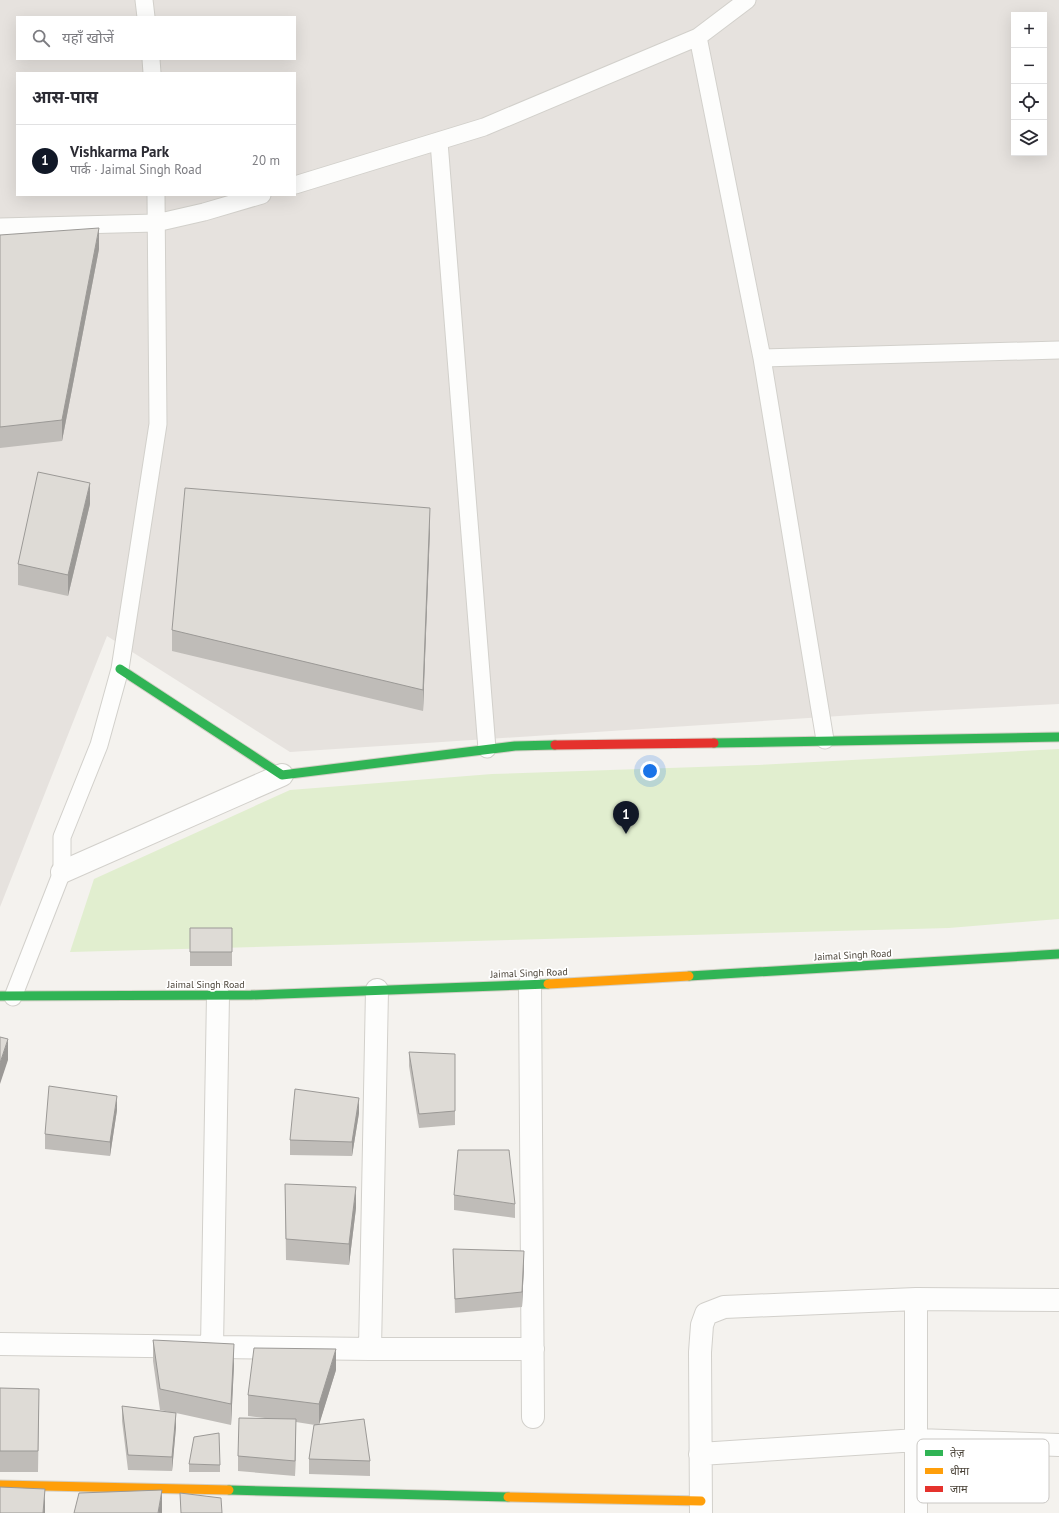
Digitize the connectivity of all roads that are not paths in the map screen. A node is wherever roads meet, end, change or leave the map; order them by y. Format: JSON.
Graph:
{"nodes":[{"id":1,"x":144,"y":0,"type":"edge"},
{"id":2,"x":746,"y":0,"type":"edge"},
{"id":3,"x":146,"y":16,"type":"edge"},
{"id":4,"x":698,"y":37,"type":"junction"},
{"id":5,"x":151,"y":60,"type":"edge"},
{"id":6,"x":152,"y":72,"type":"edge"},
{"id":7,"x":439,"y":142,"type":"junction"},
{"id":8,"x":296,"y":185,"type":"edge"},
{"id":9,"x":156,"y":196,"type":"edge"},
{"id":10,"x":259,"y":196,"type":"edge"},
{"id":11,"x":156,"y":223,"type":"junction"},
{"id":12,"x":0,"y":227,"type":"edge"},
{"id":13,"x":1059,"y":350,"type":"edge"},
{"id":14,"x":762,"y":358,"type":"junction"},
{"id":15,"x":120,"y":669,"type":"junction"},
{"id":16,"x":1059,"y":738,"type":"edge"},
{"id":17,"x":825,"y":740,"type":"junction"},
{"id":18,"x":487,"y":749,"type":"junction"},
{"id":19,"x":282,"y":775,"type":"junction"},
{"id":20,"x":62,"y":872,"type":"junction"},
{"id":21,"x":1059,"y":954,"type":"edge"},
{"id":22,"x":530,"y":984,"type":"junction"},
{"id":23,"x":377,"y":990,"type":"junction"},
{"id":24,"x":218,"y":995,"type":"junction"},
{"id":25,"x":6,"y":997,"type":"edge"},
{"id":26,"x":916,"y":1299,"type":"junction"},
{"id":27,"x":1059,"y":1300,"type":"edge"},
{"id":28,"x":0,"y":1344,"type":"edge"},
{"id":29,"x":212,"y":1348,"type":"junction"},
{"id":30,"x":370,"y":1349,"type":"junction"},
{"id":31,"x":533,"y":1349,"type":"junction"},
{"id":32,"x":533,"y":1417,"type":"dead end"},
{"id":33,"x":917,"y":1440,"type":"junction"},
{"id":34,"x":1049,"y":1445,"type":"edge"},
{"id":35,"x":1059,"y":1445,"type":"edge"},
{"id":36,"x":700,"y":1454,"type":"junction"},
{"id":37,"x":0,"y":1485,"type":"edge"},
{"id":38,"x":701,"y":1507,"type":"edge"},
{"id":39,"x":916,"y":1513,"type":"edge"}],
"edges":[{"from":1,"to":3,"type":"lane"},
{"from":2,"to":4,"type":"lane"},
{"from":4,"to":7,"type":"lane"},
{"from":4,"to":14,"type":"lane"},
{"from":5,"to":6,"type":"lane"},
{"from":7,"to":8,"type":"lane"},
{"from":7,"to":18,"type":"lane"},
{"from":9,"to":11,"type":"lane"},
{"from":10,"to":11,"type":"lane"},
{"from":11,"to":12,"type":"lane"},
{"from":11,"to":15,"type":"lane"},
{"from":13,"to":14,"type":"lane"},
{"from":14,"to":17,"type":"lane"},
{"from":15,"to":19,"type":"street"},
{"from":15,"to":20,"type":"lane"},
{"from":16,"to":17,"type":"street"},
{"from":17,"to":18,"type":"street"},
{"from":18,"to":19,"type":"street"},
{"from":19,"to":20,"type":"street"},
{"from":20,"to":25,"type":"lane"},
{"from":21,"to":22,"type":"street","name":"Jaimal Singh Road"},
{"from":22,"to":23,"type":"street","name":"Jaimal Singh Road"},
{"from":22,"to":31,"type":"street"},
{"from":23,"to":24,"type":"street","name":"Jaimal Singh Road"},
{"from":23,"to":30,"type":"street"},
{"from":24,"to":25,"type":"street","name":"Jaimal Singh Road"},
{"from":24,"to":29,"type":"street"},
{"from":26,"to":27,"type":"street"},
{"from":26,"to":33,"type":"street"},
{"from":26,"to":36,"type":"street"},
{"from":28,"to":29,"type":"street"},
{"from":29,"to":30,"type":"street"},
{"from":30,"to":31,"type":"street"},
{"from":31,"to":32,"type":"street"},
{"from":33,"to":36,"type":"street"},
{"from":33,"to":39,"type":"street"},
{"from":34,"to":35,"type":"street"},
{"from":36,"to":38,"type":"street"},
{"from":37,"to":38,"type":"street"}]}
